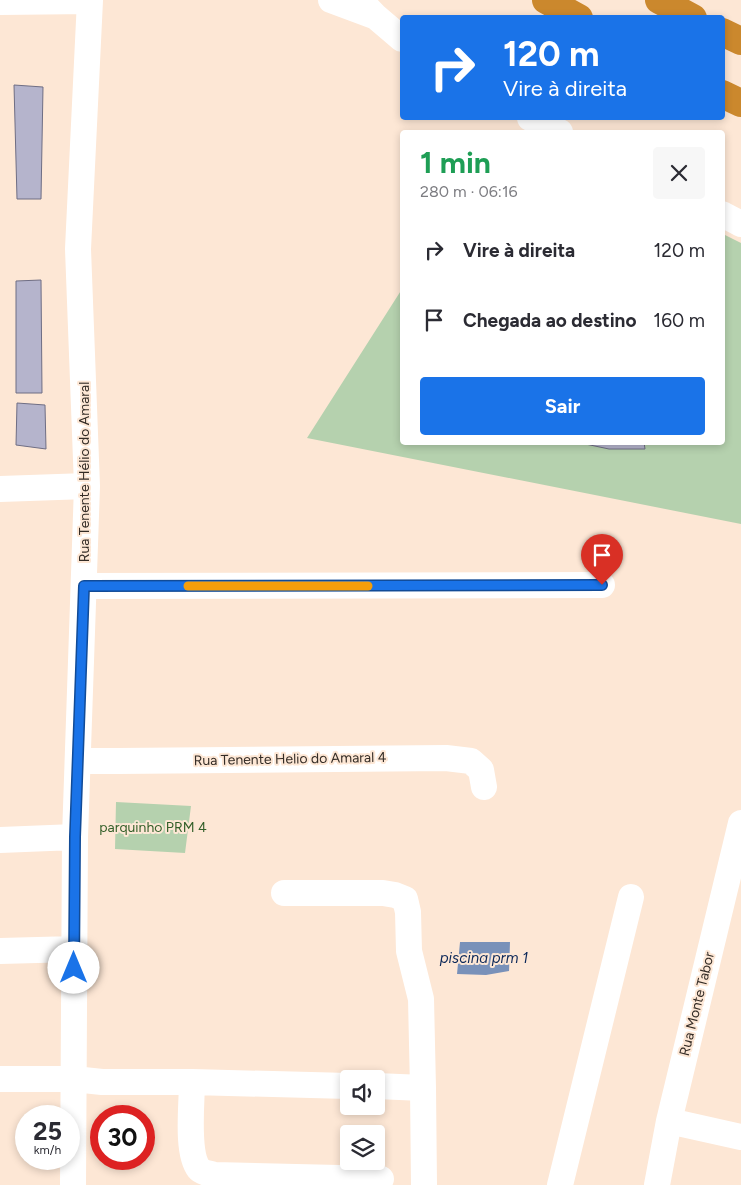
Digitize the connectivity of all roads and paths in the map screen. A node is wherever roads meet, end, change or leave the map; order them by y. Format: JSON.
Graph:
{"nodes":[{"id":1,"x":330,"y":0,"type":"edge"},
{"id":2,"x":546,"y":0,"type":"edge"},
{"id":3,"x":659,"y":0,"type":"edge"},
{"id":4,"x":90,"y":1,"type":"edge"},
{"id":5,"x":0,"y":2,"type":"edge"},
{"id":6,"x":367,"y":8,"type":"edge"},
{"id":7,"x":574,"y":15,"type":"edge"},
{"id":8,"x":688,"y":15,"type":"edge"},
{"id":9,"x":725,"y":33,"type":"edge"},
{"id":10,"x":400,"y":37,"type":"edge"},
{"id":11,"x":741,"y":41,"type":"edge"},
{"id":12,"x":725,"y":95,"type":"edge"},
{"id":13,"x":741,"y":103,"type":"edge"},
{"id":14,"x":534,"y":120,"type":"edge"},
{"id":15,"x":556,"y":130,"type":"edge"},
{"id":16,"x":725,"y":216,"type":"edge"},
{"id":17,"x":741,"y":224,"type":"edge"},
{"id":18,"x":87,"y":486,"type":"junction"},
{"id":19,"x":0,"y":489,"type":"edge"},
{"id":20,"x":602,"y":585,"type":"dead end"},
{"id":21,"x":84,"y":586,"type":"junction"},
{"id":22,"x":78,"y":760,"type":"junction"},
{"id":23,"x":484,"y":787,"type":"dead end"},
{"id":24,"x":741,"y":823,"type":"edge"},
{"id":25,"x":75,"y":837,"type":"junction"},
{"id":26,"x":0,"y":840,"type":"edge"},
{"id":27,"x":284,"y":893,"type":"dead end"},
{"id":28,"x":631,"y":897,"type":"dead end"},
{"id":29,"x":74,"y":949,"type":"junction"},
{"id":30,"x":0,"y":951,"type":"edge"},
{"id":31,"x":0,"y":1079,"type":"edge"},
{"id":32,"x":74,"y":1079,"type":"junction"},
{"id":33,"x":192,"y":1082,"type":"junction"},
{"id":34,"x":340,"y":1086,"type":"edge"},
{"id":35,"x":385,"y":1086,"type":"edge"},
{"id":36,"x":423,"y":1088,"type":"junction"},
{"id":37,"x":669,"y":1121,"type":"junction"},
{"id":38,"x":741,"y":1137,"type":"edge"},
{"id":39,"x":381,"y":1179,"type":"dead end"},
{"id":40,"x":73,"y":1185,"type":"edge"},
{"id":41,"x":424,"y":1185,"type":"edge"},
{"id":42,"x":560,"y":1185,"type":"edge"},
{"id":43,"x":657,"y":1185,"type":"edge"}],
"edges":[{"from":1,"to":6,"type":"street"},
{"from":2,"to":7,"type":"highway"},
{"from":3,"to":8,"type":"highway"},
{"from":4,"to":5,"type":"street"},
{"from":4,"to":18,"type":"street","name":"Rua Tenente Hélio do Amaral"},
{"from":6,"to":10,"type":"street"},
{"from":9,"to":11,"type":"highway"},
{"from":12,"to":13,"type":"highway"},
{"from":14,"to":15,"type":"street"},
{"from":16,"to":17,"type":"street"},
{"from":18,"to":19,"type":"street"},
{"from":18,"to":21,"type":"street","name":"Rua Tenente Hélio do Amaral"},
{"from":20,"to":21,"type":"street"},
{"from":21,"to":22,"type":"street","name":"Rua Tenente Hélio do Amaral"},
{"from":22,"to":23,"type":"street","name":"Rua Tenente Helio do Amaral 4"},
{"from":22,"to":25,"type":"street","name":"Rua Tenente Hélio do Amaral"},
{"from":24,"to":37,"type":"street","name":"Rua Monte Tabor"},
{"from":25,"to":26,"type":"street"},
{"from":25,"to":29,"type":"street","name":"Rua Tenente Hélio do Amaral"},
{"from":27,"to":36,"type":"street"},
{"from":28,"to":42,"type":"street"},
{"from":29,"to":30,"type":"street"},
{"from":29,"to":32,"type":"street","name":"Rua Tenente Hélio do Amaral"},
{"from":31,"to":32,"type":"street"},
{"from":32,"to":33,"type":"street"},
{"from":32,"to":40,"type":"street","name":"Rua Tenente Hélio do Amaral"},
{"from":33,"to":34,"type":"street"},
{"from":33,"to":39,"type":"street"},
{"from":35,"to":36,"type":"street"},
{"from":36,"to":41,"type":"street"},
{"from":37,"to":38,"type":"street"},
{"from":37,"to":43,"type":"street","name":"Rua Monte Tabor"}]}
